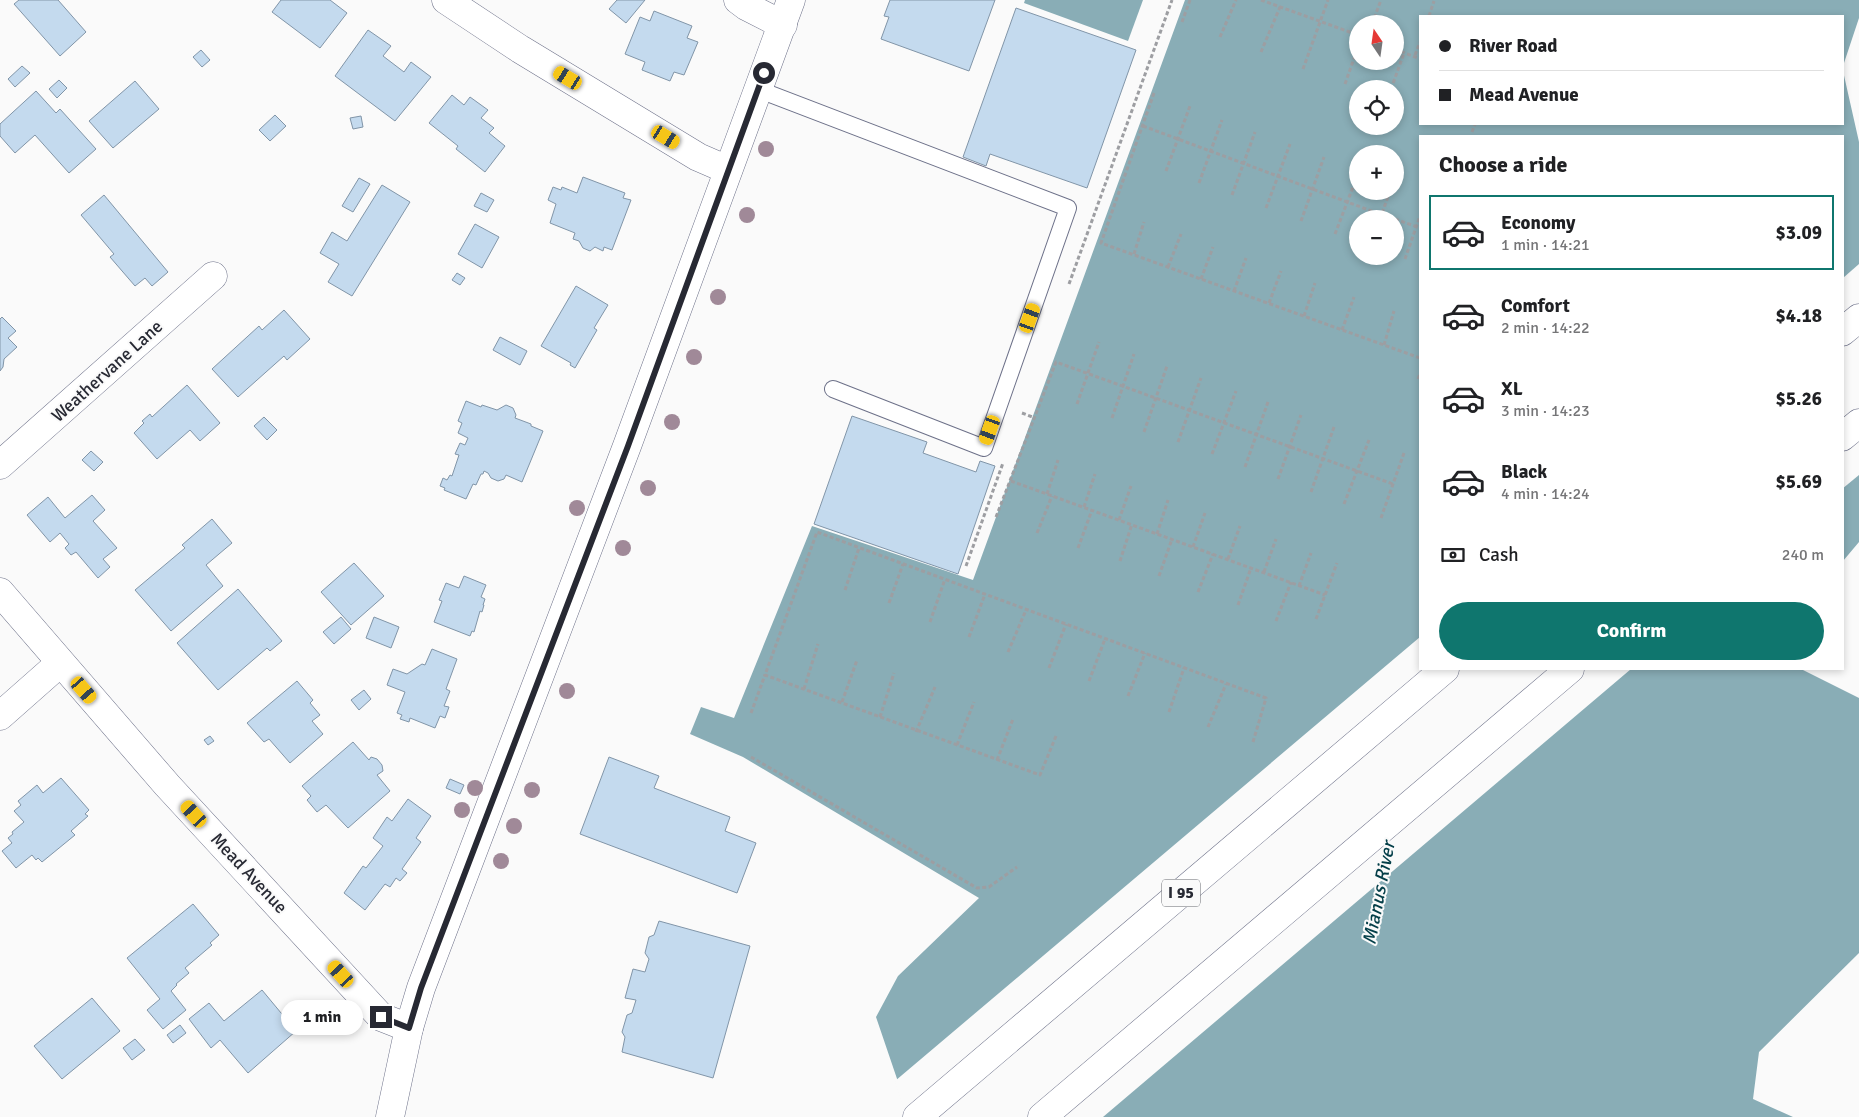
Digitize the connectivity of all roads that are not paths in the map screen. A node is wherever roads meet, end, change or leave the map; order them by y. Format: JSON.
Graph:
{"nodes":[{"id":1,"x":446,"y":0,"type":"edge"},
{"id":2,"x":738,"y":0,"type":"edge"},
{"id":3,"x":787,"y":12,"type":"edge"},
{"id":4,"x":757,"y":89,"type":"junction"},
{"id":5,"x":728,"y":170,"type":"junction"},
{"id":6,"x":213,"y":276,"type":"dead end"},
{"id":7,"x":1859,"y":318,"type":"edge"},
{"id":8,"x":1844,"y":330,"type":"edge"},
{"id":9,"x":833,"y":389,"type":"dead end"},
{"id":10,"x":1859,"y":423,"type":"edge"},
{"id":11,"x":1844,"y":435,"type":"edge"},
{"id":12,"x":0,"y":465,"type":"edge"},
{"id":13,"x":0,"y":592,"type":"edge"},
{"id":14,"x":60,"y":664,"type":"junction"},
{"id":15,"x":1444,"y":670,"type":"edge"},
{"id":16,"x":1569,"y":670,"type":"edge"},
{"id":17,"x":0,"y":716,"type":"edge"},
{"id":18,"x":409,"y":1028,"type":"junction"},
{"id":19,"x":390,"y":1117,"type":"edge"},
{"id":20,"x":917,"y":1117,"type":"edge"},
{"id":21,"x":1042,"y":1117,"type":"edge"}],
"edges":[{"from":1,"to":5,"type":"main road"},
{"from":2,"to":3,"type":"main road"},
{"from":3,"to":4,"type":"main road"},
{"from":4,"to":5,"type":"main road"},
{"from":4,"to":9,"type":"lane"},
{"from":5,"to":18,"type":"main road"},
{"from":6,"to":12,"type":"main road","name":"Weathervane Lane"},
{"from":7,"to":8,"type":"main road"},
{"from":10,"to":11,"type":"main road"},
{"from":13,"to":14,"type":"main road","name":"Mead Avenue"},
{"from":14,"to":17,"type":"main road"},
{"from":14,"to":18,"type":"main road","name":"Mead Avenue"},
{"from":15,"to":20,"type":"main road","number":"I 95"},
{"from":16,"to":21,"type":"main road"},
{"from":18,"to":19,"type":"main road"}]}
